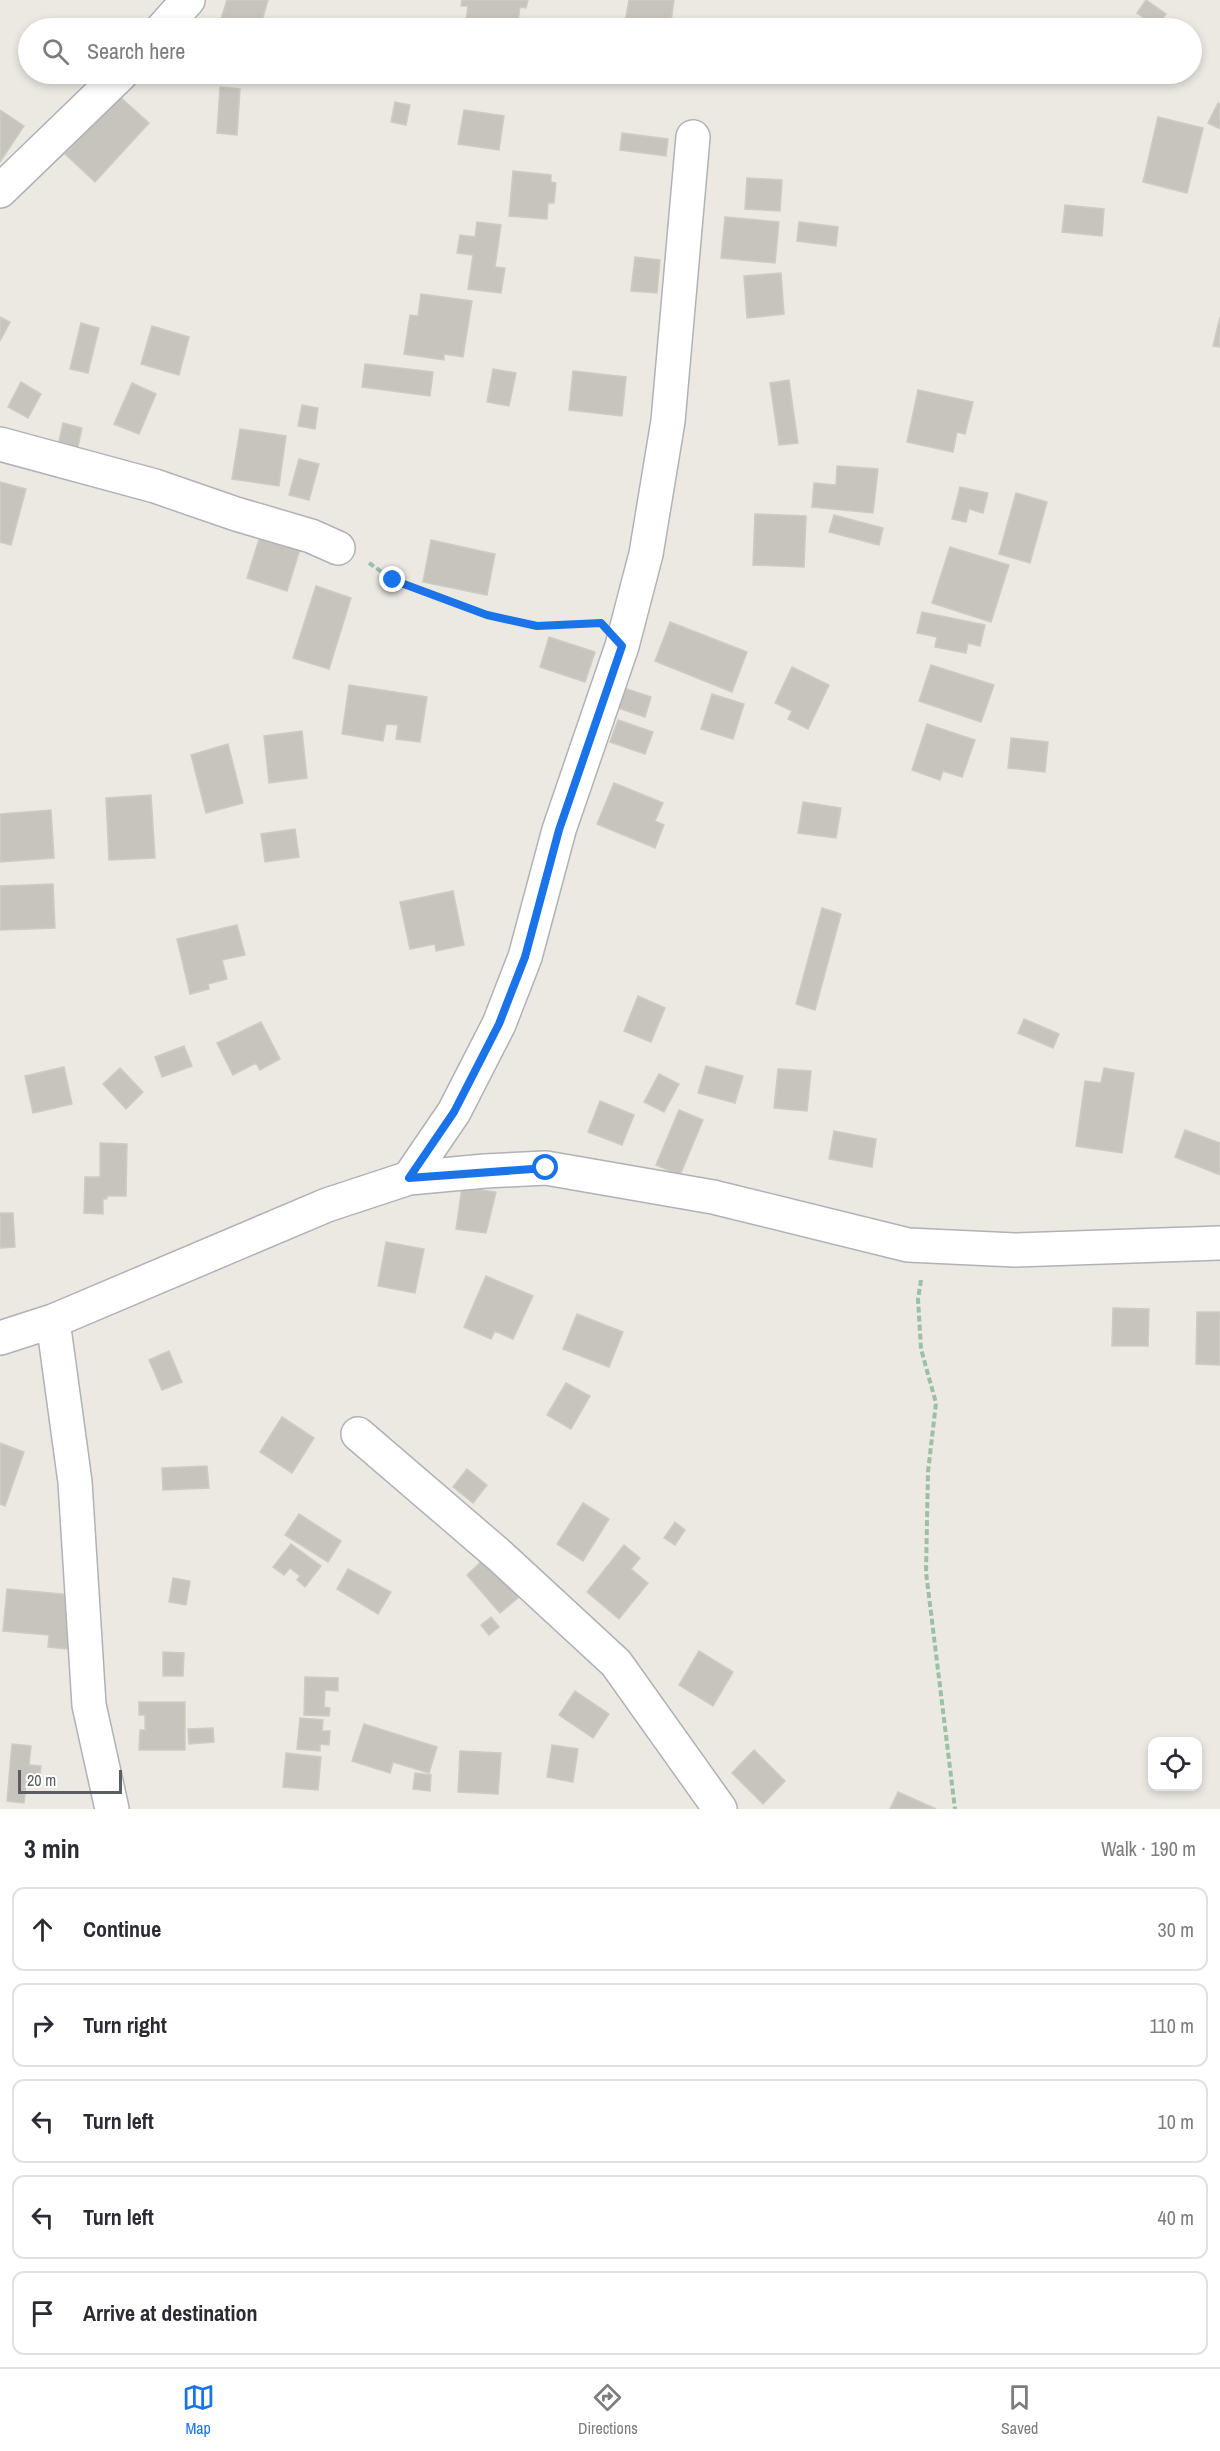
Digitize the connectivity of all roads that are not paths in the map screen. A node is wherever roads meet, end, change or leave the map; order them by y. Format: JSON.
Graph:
{"nodes":[{"id":1,"x":188,"y":0,"type":"edge"},
{"id":2,"x":172,"y":18,"type":"edge"},
{"id":3,"x":111,"y":84,"type":"edge"},
{"id":4,"x":693,"y":137,"type":"dead end"},
{"id":5,"x":0,"y":191,"type":"edge"},
{"id":6,"x":0,"y":444,"type":"edge"},
{"id":7,"x":338,"y":548,"type":"road end"},
{"id":8,"x":409,"y":1178,"type":"junction"},
{"id":9,"x":1220,"y":1244,"type":"edge"},
{"id":10,"x":53,"y":1321,"type":"junction"},
{"id":11,"x":0,"y":1338,"type":"edge"},
{"id":12,"x":358,"y":1434,"type":"dead end"},
{"id":13,"x":112,"y":1809,"type":"edge"},
{"id":14,"x":720,"y":1809,"type":"edge"}],
"edges":[{"from":1,"to":2,"type":"street"},
{"from":3,"to":5,"type":"street"},
{"from":4,"to":8,"type":"street"},
{"from":6,"to":7,"type":"street"},
{"from":8,"to":9,"type":"street"},
{"from":8,"to":10,"type":"street"},
{"from":10,"to":11,"type":"street"},
{"from":10,"to":13,"type":"street"},
{"from":12,"to":14,"type":"street"}]}
